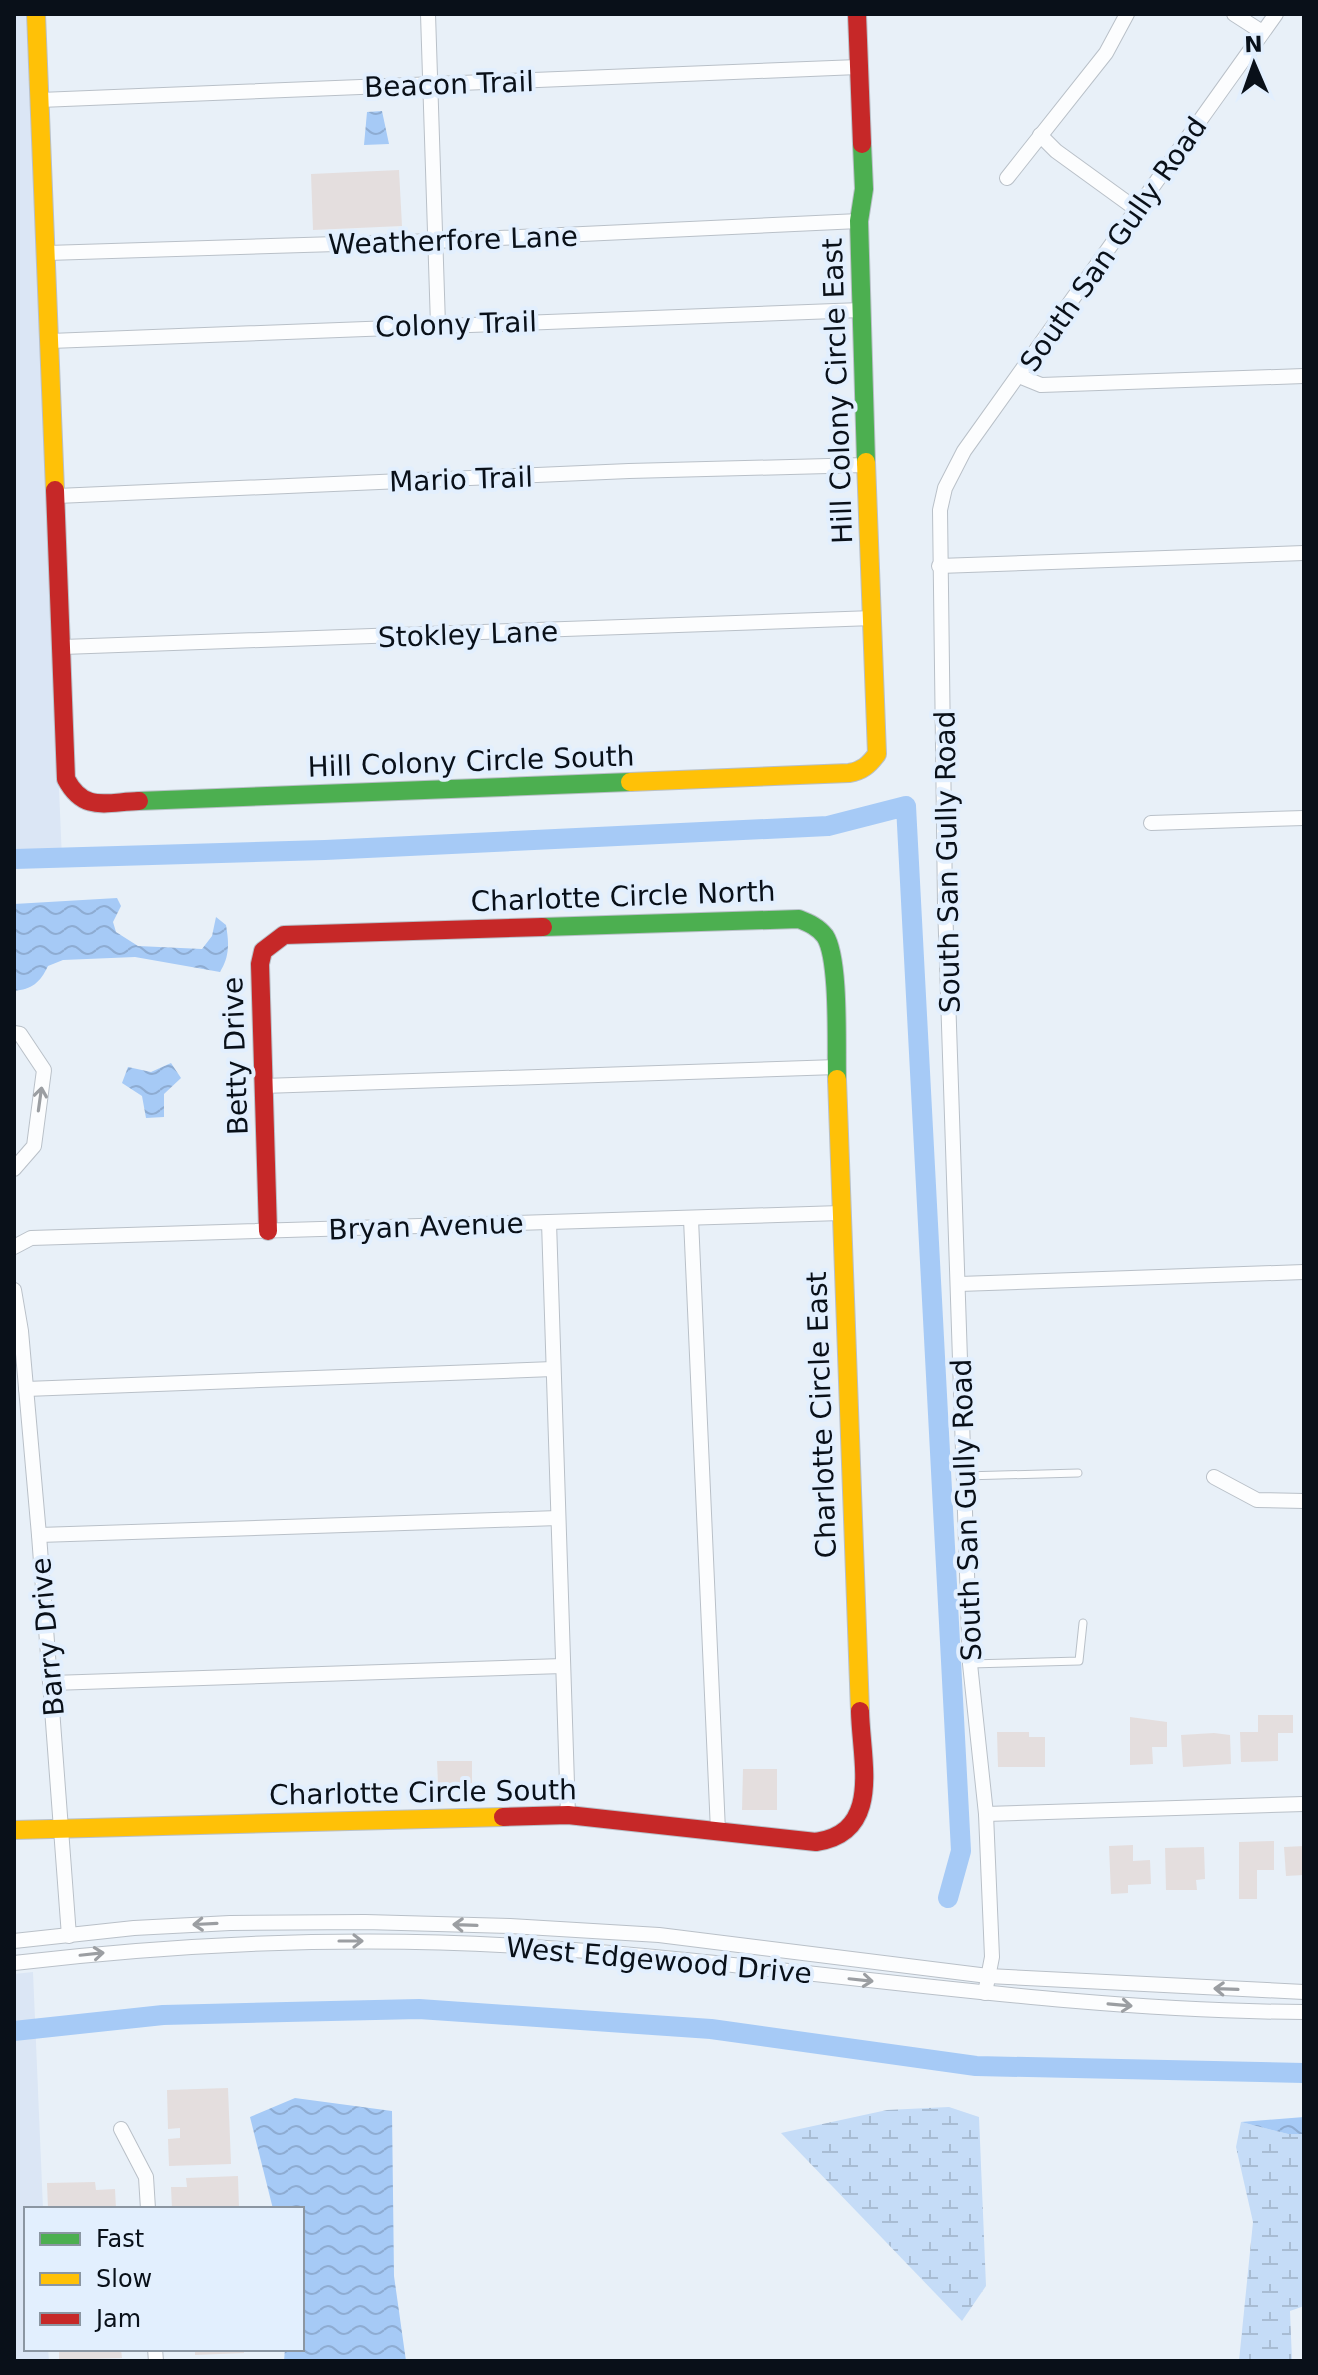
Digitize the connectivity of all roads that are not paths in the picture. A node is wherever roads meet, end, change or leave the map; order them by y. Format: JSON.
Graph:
{"nodes":[{"id":1,"x":36,"y":14,"type":"edge"},
{"id":2,"x":428,"y":14,"type":"edge"},
{"id":3,"x":857,"y":14,"type":"edge"},
{"id":4,"x":1127,"y":14,"type":"edge"},
{"id":5,"x":1234,"y":14,"type":"edge"},
{"id":6,"x":1276,"y":14,"type":"edge"},
{"id":7,"x":1262,"y":32,"type":"junction"},
{"id":8,"x":858,"y":67,"type":"junction"},
{"id":9,"x":431,"y":86,"type":"junction"},
{"id":10,"x":40,"y":100,"type":"junction"},
{"id":11,"x":1040,"y":135,"type":"junction"},
{"id":12,"x":1007,"y":178,"type":"dead end"},
{"id":13,"x":1136,"y":209,"type":"junction"},
{"id":14,"x":859,"y":221,"type":"junction"},
{"id":15,"x":436,"y":241,"type":"junction"},
{"id":16,"x":47,"y":253,"type":"junction"},
{"id":17,"x":861,"y":310,"type":"junction"},
{"id":18,"x":438,"y":325,"type":"junction"},
{"id":19,"x":50,"y":341,"type":"junction"},
{"id":20,"x":1019,"y":376,"type":"junction"},
{"id":21,"x":1304,"y":376,"type":"edge"},
{"id":22,"x":866,"y":465,"type":"junction"},
{"id":23,"x":57,"y":496,"type":"junction"},
{"id":24,"x":1304,"y":553,"type":"edge"},
{"id":25,"x":939,"y":566,"type":"junction"},
{"id":26,"x":873,"y":618,"type":"junction"},
{"id":27,"x":63,"y":647,"type":"junction"},
{"id":28,"x":870,"y":764,"type":"joint"},
{"id":29,"x":1304,"y":818,"type":"edge"},
{"id":30,"x":1151,"y":823,"type":"dead end"},
{"id":31,"x":378,"y":932,"type":"joint"},
{"id":32,"x":833,"y":971,"type":"joint"},
{"id":33,"x":14,"y":1033,"type":"edge"},
{"id":34,"x":837,"y":1067,"type":"junction"},
{"id":35,"x":263,"y":1086,"type":"junction"},
{"id":36,"x":14,"y":1169,"type":"edge"},
{"id":37,"x":841,"y":1213,"type":"junction"},
{"id":38,"x":691,"y":1219,"type":"junction"},
{"id":39,"x":549,"y":1222,"type":"junction"},
{"id":40,"x":268,"y":1231,"type":"junction"},
{"id":41,"x":14,"y":1247,"type":"edge"},
{"id":42,"x":1304,"y":1272,"type":"edge"},
{"id":43,"x":959,"y":1284,"type":"junction"},
{"id":44,"x":14,"y":1290,"type":"edge"},
{"id":45,"x":553,"y":1369,"type":"junction"},
{"id":46,"x":26,"y":1389,"type":"junction"},
{"id":47,"x":1078,"y":1473,"type":"dead end"},
{"id":48,"x":964,"y":1476,"type":"junction"},
{"id":49,"x":1214,"y":1477,"type":"dead end"},
{"id":50,"x":1304,"y":1501,"type":"edge"},
{"id":51,"x":558,"y":1518,"type":"junction"},
{"id":52,"x":39,"y":1535,"type":"junction"},
{"id":53,"x":1083,"y":1623,"type":"dead end"},
{"id":54,"x":970,"y":1664,"type":"junction"},
{"id":55,"x":563,"y":1666,"type":"junction"},
{"id":56,"x":52,"y":1683,"type":"junction"},
{"id":57,"x":1304,"y":1804,"type":"edge"},
{"id":58,"x":986,"y":1814,"type":"junction"},
{"id":59,"x":568,"y":1815,"type":"junction"},
{"id":60,"x":62,"y":1829,"type":"junction"},
{"id":61,"x":14,"y":1830,"type":"edge"},
{"id":62,"x":718,"y":1831,"type":"junction"},
{"id":63,"x":831,"y":1841,"type":"joint"},
{"id":64,"x":69,"y":1936,"type":"junction"},
{"id":65,"x":14,"y":1941,"type":"edge"},
{"id":66,"x":14,"y":1963,"type":"edge"},
{"id":67,"x":988,"y":1976,"type":"junction"},
{"id":68,"x":1304,"y":1992,"type":"edge"},
{"id":69,"x":985,"y":1993,"type":"junction"},
{"id":70,"x":1304,"y":2012,"type":"edge"},
{"id":71,"x":121,"y":2129,"type":"dead end"},
{"id":72,"x":148,"y":2207,"type":"edge"}],
"edges":[{"from":1,"to":10,"type":"street"},
{"from":2,"to":9,"type":"street"},
{"from":3,"to":8,"type":"street","name":"Hill Colony Circle East"},
{"from":4,"to":11,"type":"street"},
{"from":5,"to":7,"type":"street"},
{"from":6,"to":7,"type":"street","name":"South San Gully Road"},
{"from":7,"to":13,"type":"street","name":"South San Gully Road"},
{"from":8,"to":9,"type":"street","name":"Beacon Trail"},
{"from":8,"to":14,"type":"street","name":"Hill Colony Circle East"},
{"from":9,"to":10,"type":"street","name":"Beacon Trail"},
{"from":9,"to":15,"type":"street"},
{"from":10,"to":16,"type":"street"},
{"from":11,"to":12,"type":"street"},
{"from":11,"to":13,"type":"street"},
{"from":13,"to":20,"type":"street","name":"South San Gully Road"},
{"from":14,"to":15,"type":"street","name":"Weatherfore Lane"},
{"from":14,"to":17,"type":"street","name":"Hill Colony Circle East"},
{"from":15,"to":16,"type":"street","name":"Weatherfore Lane"},
{"from":15,"to":18,"type":"street"},
{"from":16,"to":19,"type":"street"},
{"from":17,"to":18,"type":"street","name":"Colony Trail"},
{"from":17,"to":22,"type":"street","name":"Hill Colony Circle East"},
{"from":18,"to":19,"type":"street","name":"Colony Trail"},
{"from":19,"to":23,"type":"street"},
{"from":20,"to":21,"type":"street"},
{"from":20,"to":25,"type":"street","name":"South San Gully Road"},
{"from":22,"to":23,"type":"street","name":"Mario Trail"},
{"from":22,"to":26,"type":"street","name":"Hill Colony Circle East"},
{"from":23,"to":27,"type":"street"},
{"from":24,"to":25,"type":"street"},
{"from":25,"to":43,"type":"street","name":"South San Gully Road"},
{"from":26,"to":27,"type":"street","name":"Stokley Lane"},
{"from":26,"to":28,"type":"street","name":"Hill Colony Circle East"},
{"from":27,"to":28,"type":"street","name":"Hill Colony Circle South"},
{"from":29,"to":30,"type":"street"},
{"from":31,"to":32,"type":"street","name":"Charlotte Circle North"},
{"from":31,"to":35,"type":"street","name":"Betty Drive"},
{"from":32,"to":34,"type":"street","name":"Charlotte Circle East"},
{"from":36,"to":33,"type":"street","one_way":true},
{"from":34,"to":35,"type":"street"},
{"from":34,"to":37,"type":"street","name":"Charlotte Circle East"},
{"from":35,"to":40,"type":"street","name":"Betty Drive"},
{"from":37,"to":38,"type":"street","name":"Bryan Avenue"},
{"from":37,"to":63,"type":"street","name":"Charlotte Circle East"},
{"from":38,"to":39,"type":"street","name":"Bryan Avenue"},
{"from":38,"to":62,"type":"street"},
{"from":39,"to":40,"type":"street","name":"Bryan Avenue"},
{"from":39,"to":45,"type":"street"},
{"from":40,"to":41,"type":"street","name":"Bryan Avenue"},
{"from":42,"to":43,"type":"street"},
{"from":43,"to":48,"type":"street","name":"South San Gully Road"},
{"from":44,"to":46,"type":"street","name":"Barry Drive"},
{"from":45,"to":46,"type":"street"},
{"from":45,"to":51,"type":"street"},
{"from":46,"to":52,"type":"street","name":"Barry Drive"},
{"from":47,"to":48,"type":"lane"},
{"from":48,"to":54,"type":"street","name":"South San Gully Road"},
{"from":49,"to":50,"type":"street"},
{"from":51,"to":52,"type":"street"},
{"from":51,"to":55,"type":"street"},
{"from":52,"to":56,"type":"street","name":"Barry Drive"},
{"from":53,"to":54,"type":"lane"},
{"from":54,"to":58,"type":"street","name":"South San Gully Road"},
{"from":55,"to":56,"type":"street"},
{"from":55,"to":59,"type":"street"},
{"from":56,"to":60,"type":"street","name":"Barry Drive"},
{"from":57,"to":58,"type":"street"},
{"from":58,"to":67,"type":"street","name":"South San Gully Road"},
{"from":59,"to":60,"type":"street","name":"Charlotte Circle South"},
{"from":59,"to":62,"type":"street","name":"Charlotte Circle South"},
{"from":60,"to":61,"type":"street","name":"Charlotte Circle South"},
{"from":60,"to":64,"type":"street","name":"Barry Drive"},
{"from":62,"to":63,"type":"street","name":"Charlotte Circle South"},
{"from":64,"to":65,"type":"street","name":"West Edgewood Drive"},
{"from":67,"to":64,"type":"street","name":"West Edgewood Drive","one_way":true},
{"from":66,"to":69,"type":"street","name":"West Edgewood Drive","one_way":true},
{"from":68,"to":67,"type":"street","name":"West Edgewood Drive","one_way":true},
{"from":67,"to":69,"type":"street","name":"South San Gully Road"},
{"from":69,"to":70,"type":"street","name":"West Edgewood Drive","one_way":true},
{"from":71,"to":72,"type":"street"}]}
